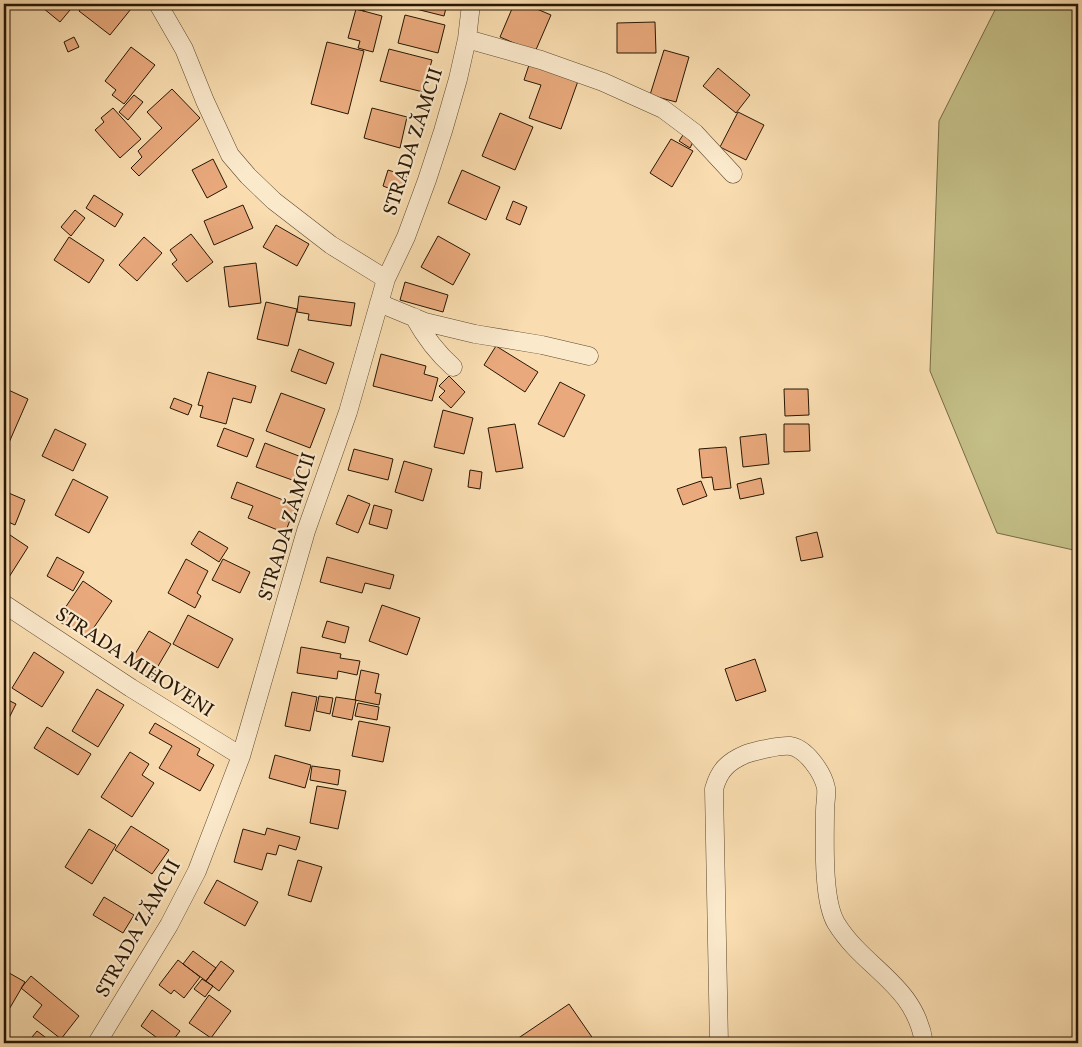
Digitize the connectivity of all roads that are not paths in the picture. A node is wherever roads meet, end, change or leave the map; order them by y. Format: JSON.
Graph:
{"nodes":[{"id":1,"x":158,"y":4,"type":"edge"},
{"id":2,"x":471,"y":4,"type":"edge"},
{"id":3,"x":467,"y":39,"type":"junction"},
{"id":4,"x":733,"y":174,"type":"dead end"},
{"id":5,"x":386,"y":279,"type":"junction"},
{"id":6,"x":378,"y":302,"type":"junction"},
{"id":7,"x":414,"y":317,"type":"junction"},
{"id":8,"x":589,"y":356,"type":"dead end"},
{"id":9,"x":453,"y":367,"type":"dead end"},
{"id":10,"x":4,"y":604,"type":"edge"},
{"id":11,"x":241,"y":756,"type":"junction"},
{"id":12,"x":97,"y":1043,"type":"edge"},
{"id":13,"x":719,"y":1043,"type":"edge"},
{"id":14,"x":924,"y":1043,"type":"edge"}],
"edges":[{"from":1,"to":5,"type":"street"},
{"from":2,"to":3,"type":"street","name":"STRADA ZĂMCII"},
{"from":3,"to":4,"type":"street"},
{"from":3,"to":5,"type":"street","name":"STRADA ZĂMCII"},
{"from":5,"to":6,"type":"street","name":"STRADA ZĂMCII"},
{"from":6,"to":7,"type":"street"},
{"from":6,"to":11,"type":"street","name":"STRADA ZĂMCII"},
{"from":7,"to":8,"type":"street"},
{"from":7,"to":9,"type":"street"},
{"from":10,"to":11,"type":"street","name":"STRADA MIHOVENI"},
{"from":11,"to":12,"type":"street","name":"STRADA ZĂMCII"},
{"from":13,"to":14,"type":"street"}]}
